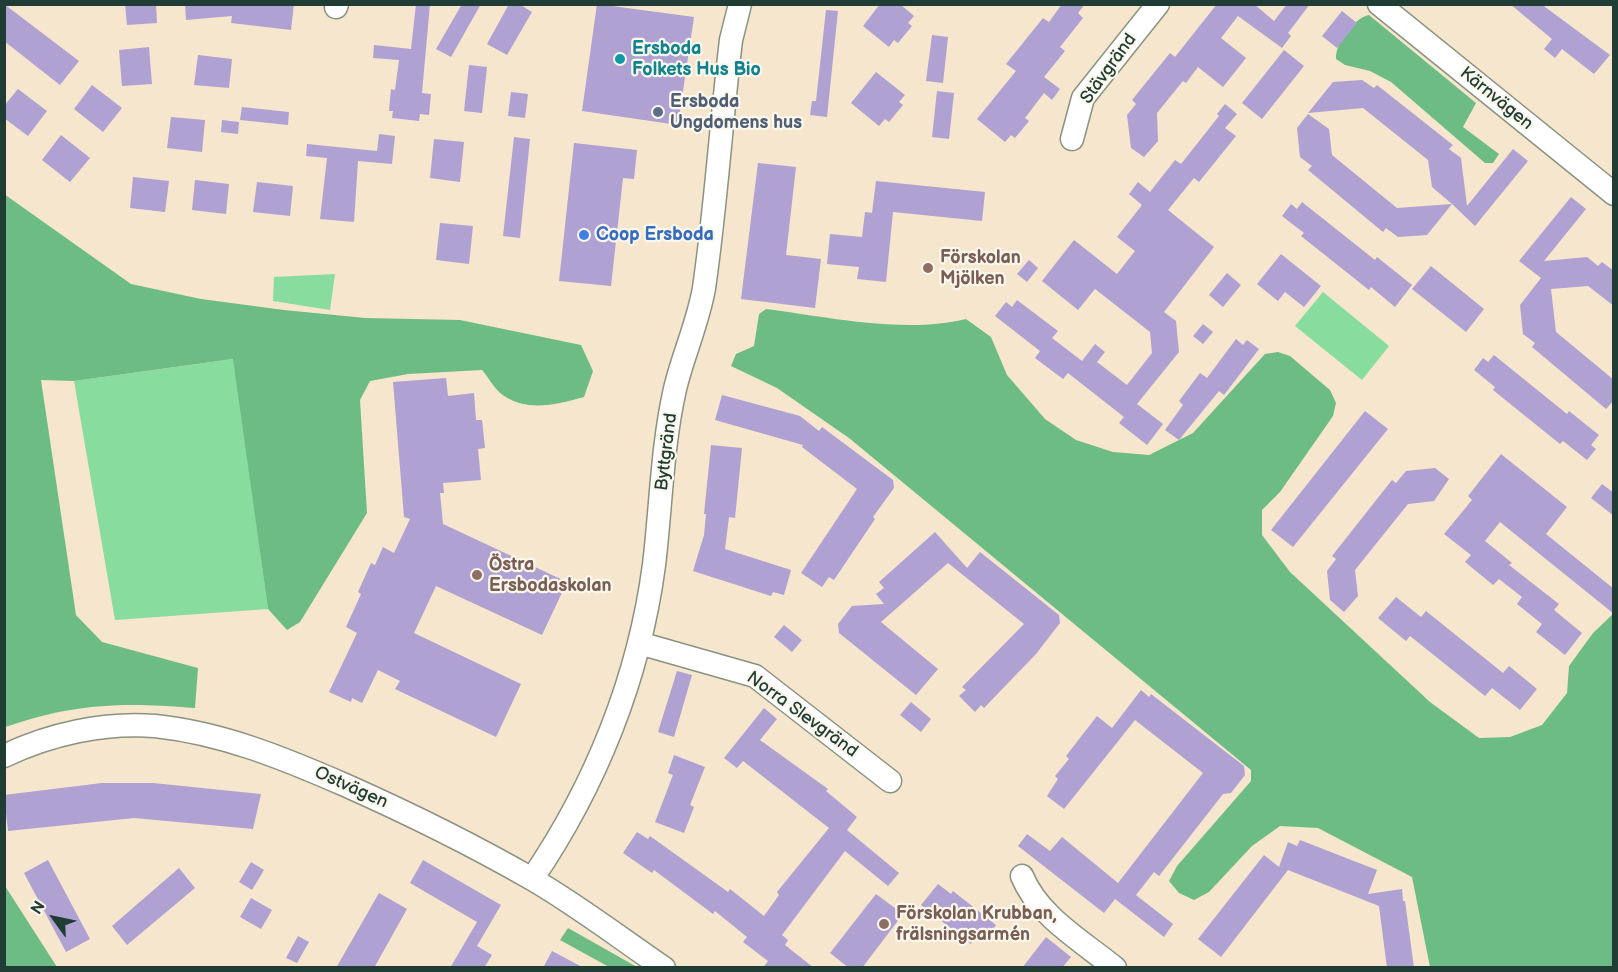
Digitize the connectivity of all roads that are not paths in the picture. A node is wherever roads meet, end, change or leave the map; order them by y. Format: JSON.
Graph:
{"nodes":[{"id":1,"x":740,"y":4,"type":"edge"},
{"id":2,"x":1158,"y":4,"type":"edge"},
{"id":3,"x":1379,"y":4,"type":"edge"},
{"id":4,"x":1072,"y":139,"type":"dead end"},
{"id":5,"x":1614,"y":194,"type":"edge"},
{"id":6,"x":639,"y":643,"type":"junction"},
{"id":7,"x":4,"y":756,"type":"edge"},
{"id":8,"x":890,"y":781,"type":"dead end"},
{"id":9,"x":1022,"y":876,"type":"dead end"},
{"id":10,"x":532,"y":879,"type":"junction"},
{"id":11,"x":664,"y":968,"type":"edge"},
{"id":12,"x":1115,"y":968,"type":"edge"}],
"edges":[{"from":1,"to":6,"type":"street","name":"Byttgränd"},
{"from":2,"to":4,"type":"street","name":"Stävgränd"},
{"from":3,"to":5,"type":"street","name":"Kärnvägen"},
{"from":6,"to":8,"type":"street","name":"Norra Slevgränd"},
{"from":6,"to":10,"type":"street","name":"Byttgränd"},
{"from":7,"to":10,"type":"street","name":"Ostvägen"},
{"from":9,"to":12,"type":"street"},
{"from":10,"to":11,"type":"street","name":"Ostvägen"}]}
